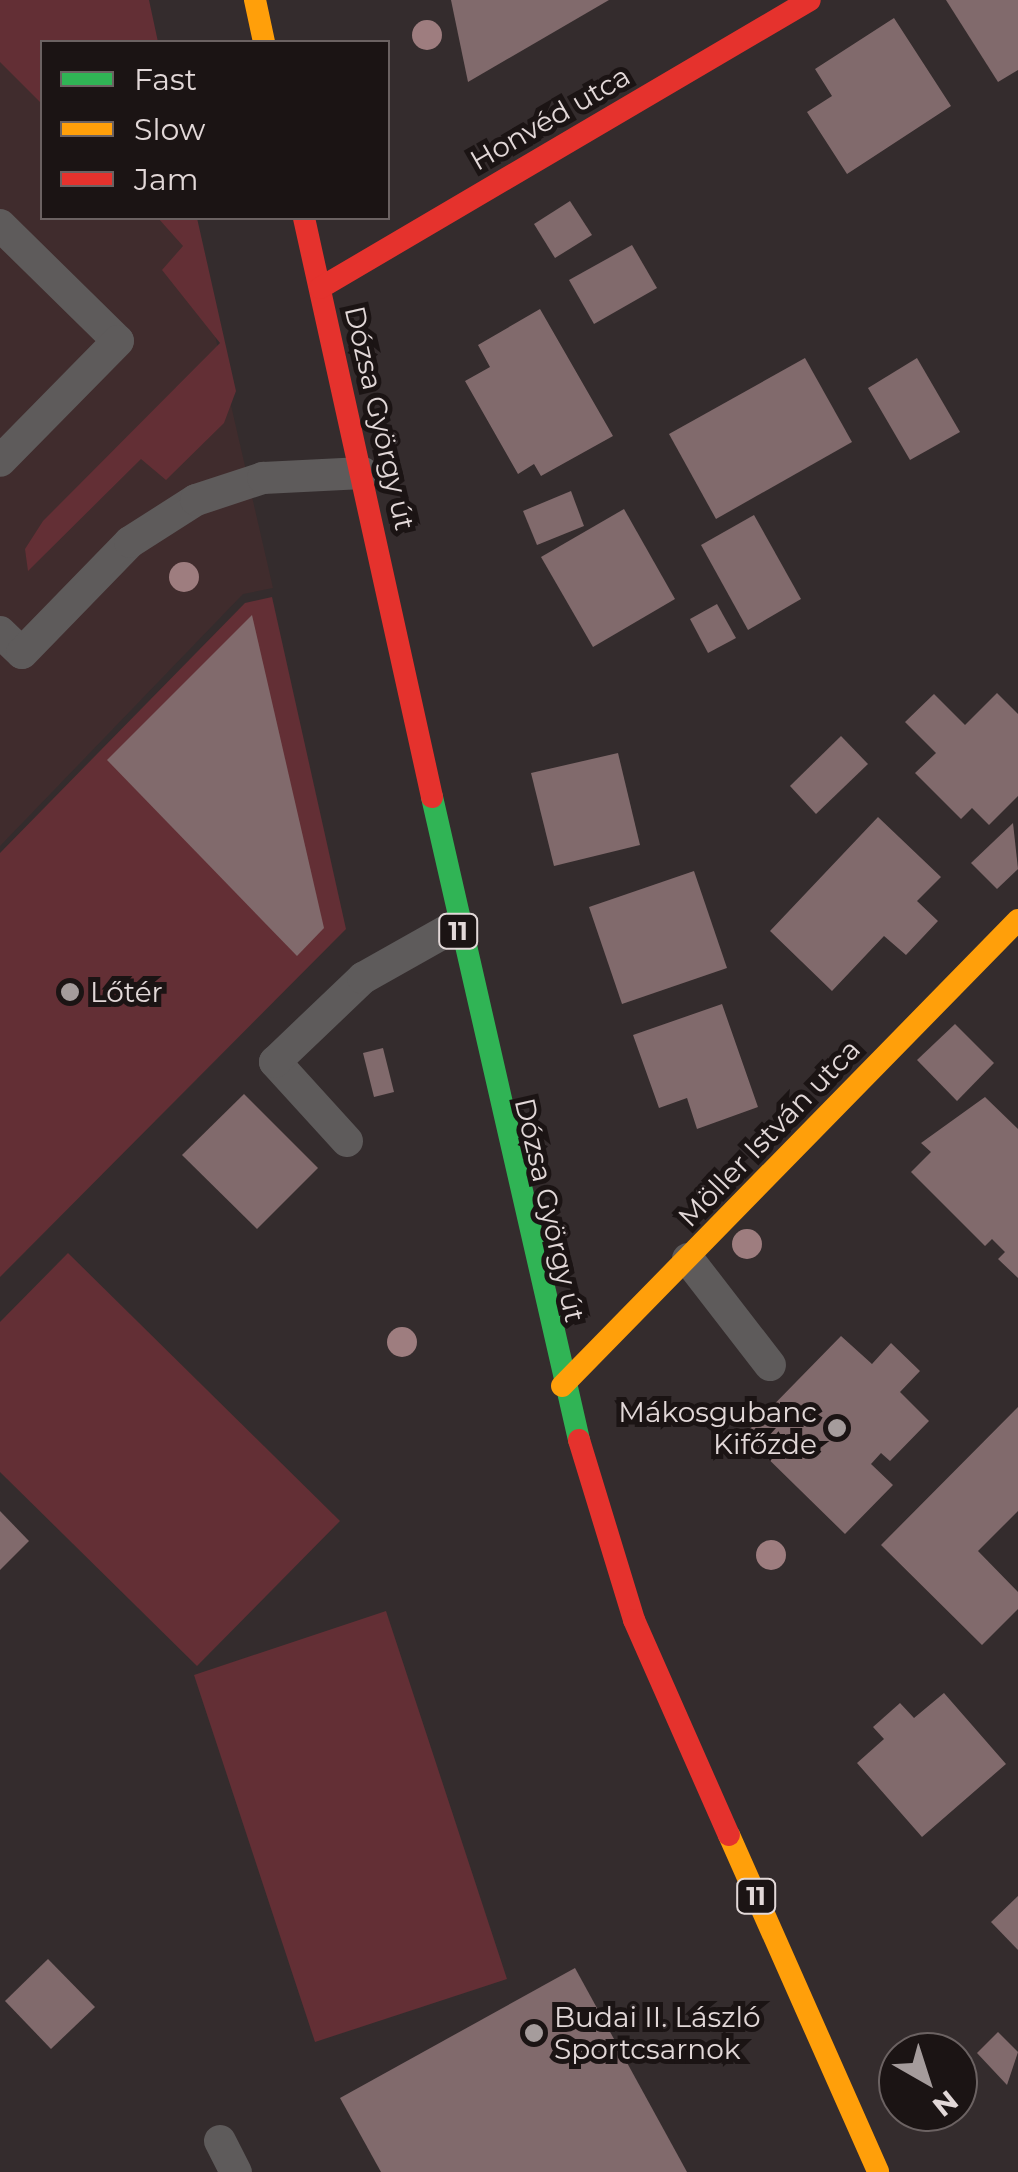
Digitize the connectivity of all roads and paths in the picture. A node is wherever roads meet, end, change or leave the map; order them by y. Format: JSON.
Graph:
{"nodes":[{"id":1,"x":255,"y":0,"type":"edge"},
{"id":2,"x":810,"y":0,"type":"edge"},
{"id":3,"x":264,"y":40,"type":"edge"},
{"id":4,"x":304,"y":220,"type":"edge"},
{"id":5,"x":0,"y":224,"type":"edge"},
{"id":6,"x":320,"y":288,"type":"junction"},
{"id":7,"x":0,"y":461,"type":"edge"},
{"id":8,"x":363,"y":473,"type":"junction"},
{"id":9,"x":0,"y":632,"type":"edge"},
{"id":10,"x":1018,"y":920,"type":"edge"},
{"id":11,"x":457,"y":925,"type":"junction"},
{"id":12,"x":348,"y":1141,"type":"dead end"},
{"id":13,"x":688,"y":1259,"type":"junction"},
{"id":14,"x":770,"y":1365,"type":"dead end"},
{"id":15,"x":562,"y":1386,"type":"junction"},
{"id":16,"x":220,"y":2142,"type":"dead end"},
{"id":17,"x":236,"y":2172,"type":"edge"},
{"id":18,"x":878,"y":2172,"type":"edge"}],
"edges":[{"from":1,"to":3,"type":"main road"},
{"from":2,"to":6,"type":"main road","name":"Honvéd utca"},
{"from":4,"to":6,"type":"main road","name":"Dózsa György út","number":"11"},
{"from":5,"to":7,"type":"lane"},
{"from":6,"to":8,"type":"main road","name":"Dózsa György út","number":"11"},
{"from":8,"to":9,"type":"lane"},
{"from":8,"to":11,"type":"main road","name":"Dózsa György út","number":"11"},
{"from":10,"to":13,"type":"main road","name":"Möller István utca"},
{"from":11,"to":12,"type":"lane"},
{"from":11,"to":15,"type":"main road","name":"Dózsa György út","number":"11"},
{"from":13,"to":14,"type":"lane"},
{"from":13,"to":15,"type":"main road","name":"Möller István utca"},
{"from":15,"to":18,"type":"main road","name":"Dózsa György út","number":"11"},
{"from":16,"to":17,"type":"lane"}]}
